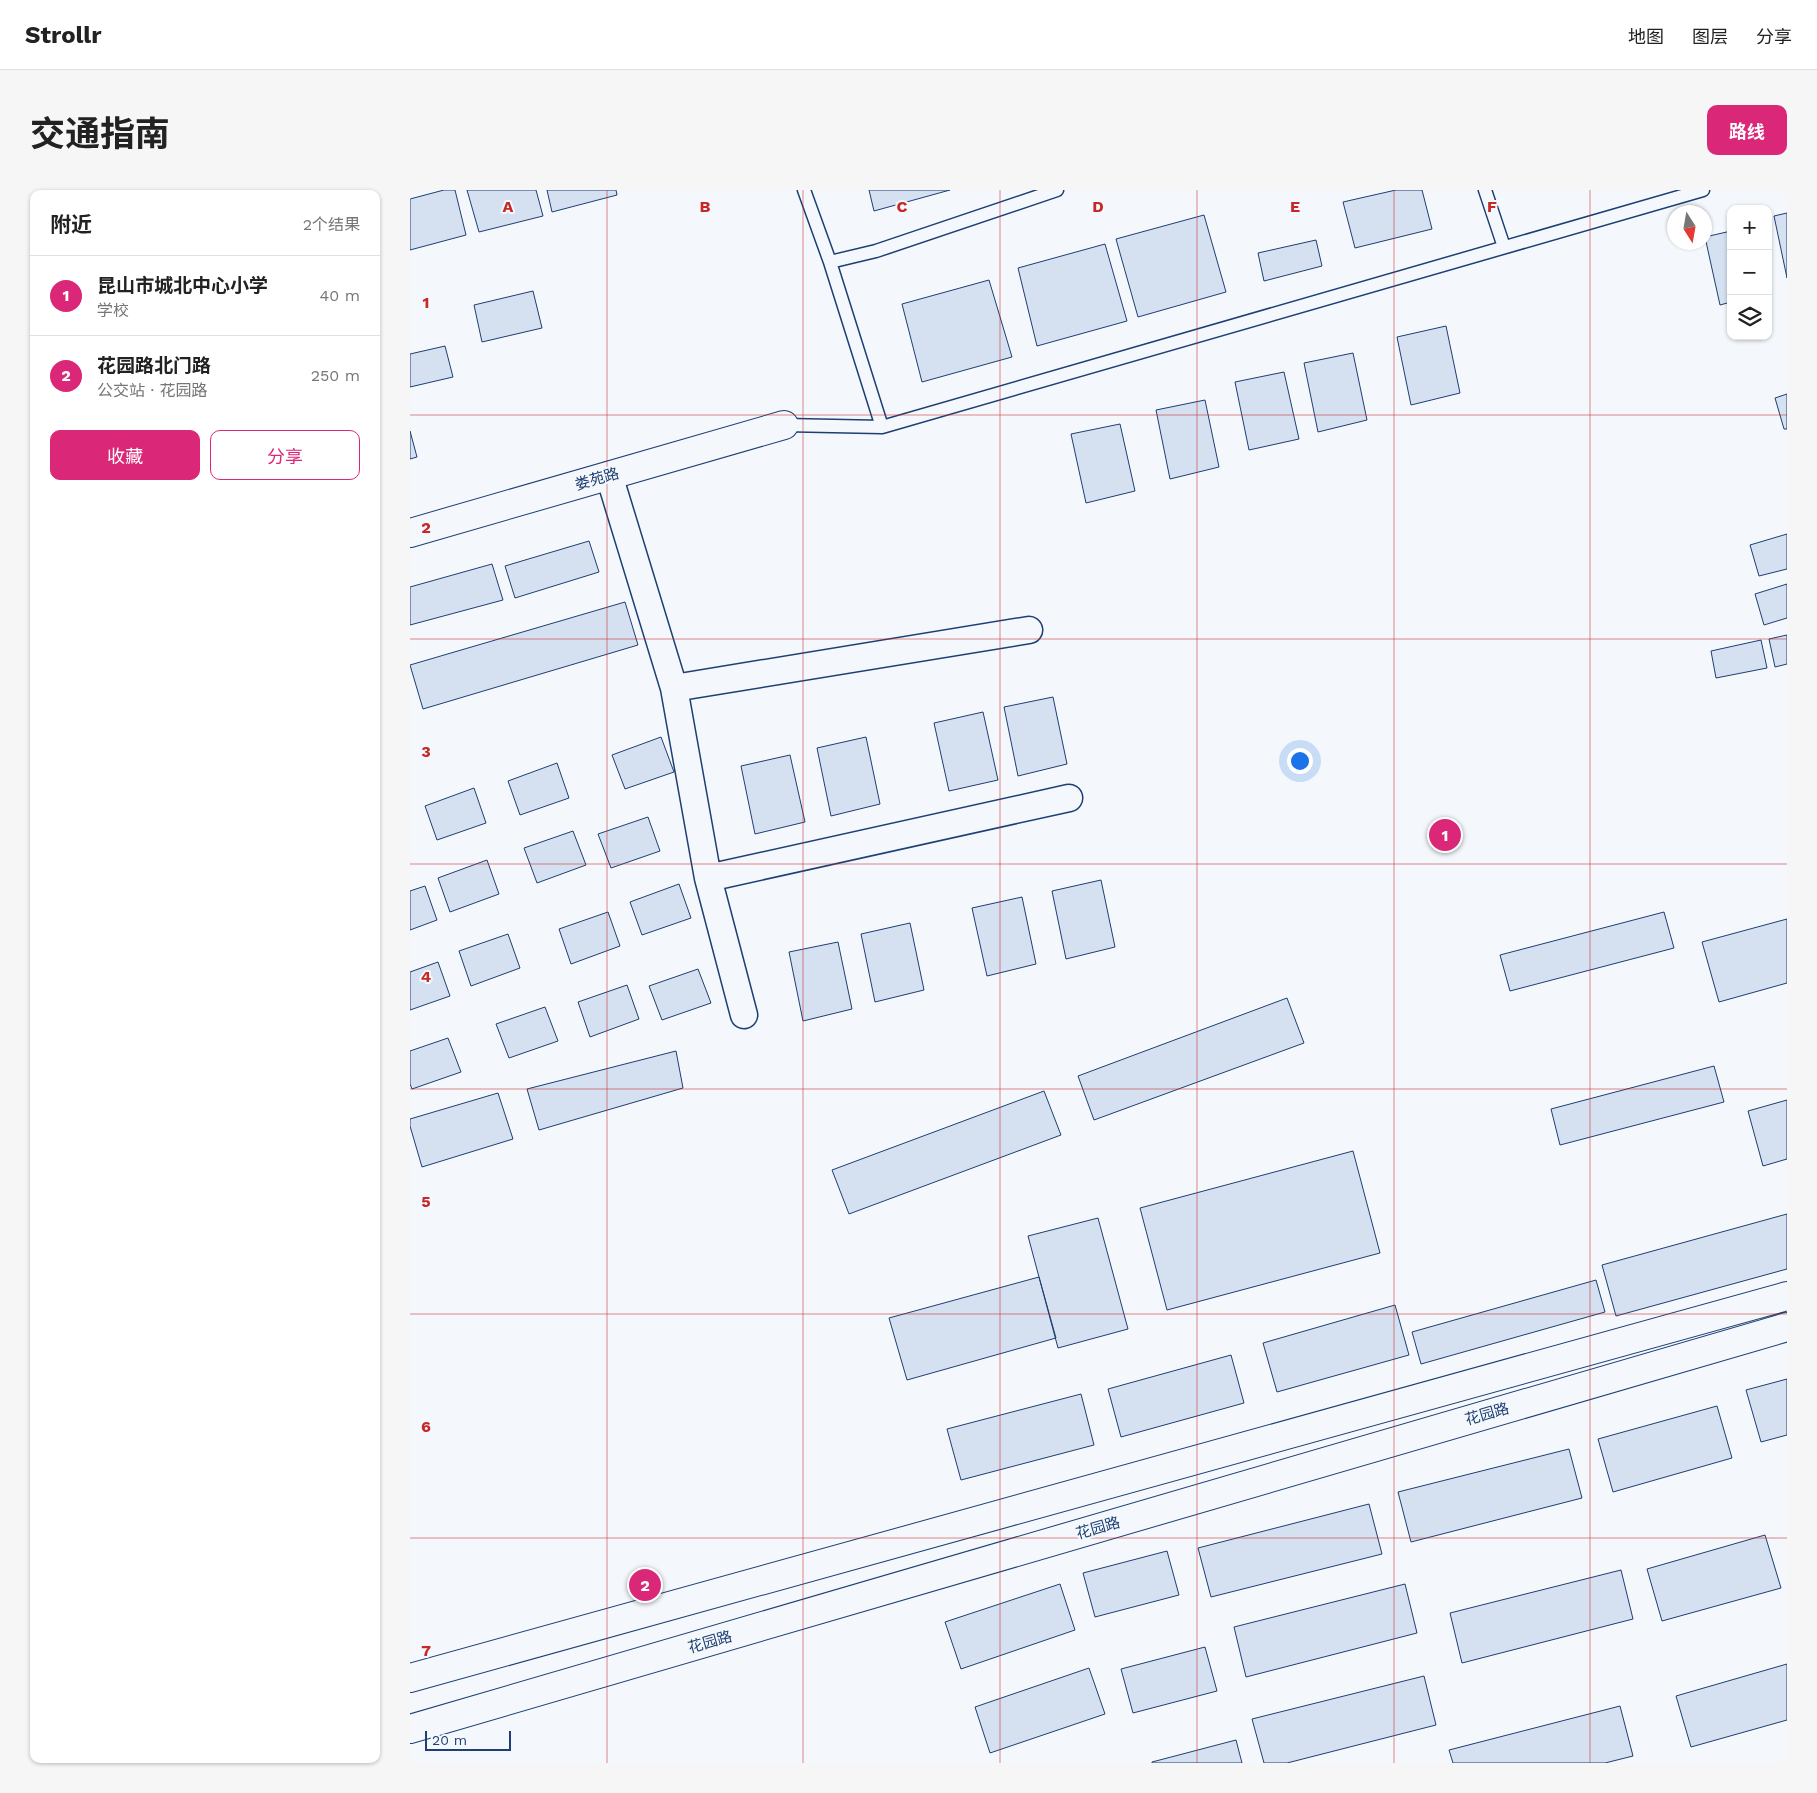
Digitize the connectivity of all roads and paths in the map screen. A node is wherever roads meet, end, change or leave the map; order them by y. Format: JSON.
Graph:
{"nodes":[{"id":1,"x":804,"y":190,"type":"edge"},
{"id":2,"x":1057,"y":190,"type":"edge"},
{"id":3,"x":1485,"y":190,"type":"edge"},
{"id":4,"x":1703,"y":190,"type":"edge"},
{"id":5,"x":1504,"y":247,"type":"junction"},
{"id":6,"x":830,"y":262,"type":"junction"},
{"id":7,"x":784,"y":425,"type":"joint"},
{"id":8,"x":882,"y":427,"type":"junction"},
{"id":9,"x":609,"y":475,"type":"junction"},
{"id":10,"x":410,"y":533,"type":"edge"},
{"id":11,"x":1029,"y":630,"type":"dead end"},
{"id":12,"x":674,"y":688,"type":"junction"},
{"id":13,"x":1069,"y":798,"type":"dead end"},
{"id":14,"x":708,"y":878,"type":"junction"},
{"id":15,"x":744,"y":1015,"type":"dead end"},
{"id":16,"x":1787,"y":1296,"type":"edge"},
{"id":17,"x":1787,"y":1326,"type":"edge"},
{"id":18,"x":410,"y":1678,"type":"edge"},
{"id":19,"x":410,"y":1730,"type":"edge"}],
"edges":[{"from":1,"to":6,"type":"lane"},
{"from":2,"to":6,"type":"lane"},
{"from":3,"to":5,"type":"lane"},
{"from":4,"to":5,"type":"lane"},
{"from":5,"to":8,"type":"lane"},
{"from":6,"to":8,"type":"lane"},
{"from":7,"to":8,"type":"lane"},
{"from":7,"to":9,"type":"main road","name":"娄苑路"},
{"from":9,"to":10,"type":"main road","name":"娄苑路"},
{"from":9,"to":12,"type":"street"},
{"from":11,"to":12,"type":"street"},
{"from":12,"to":14,"type":"street"},
{"from":13,"to":14,"type":"street"},
{"from":14,"to":15,"type":"street"},
{"from":16,"to":18,"type":"main road"},
{"from":17,"to":19,"type":"main road","name":"花园路"}]}
